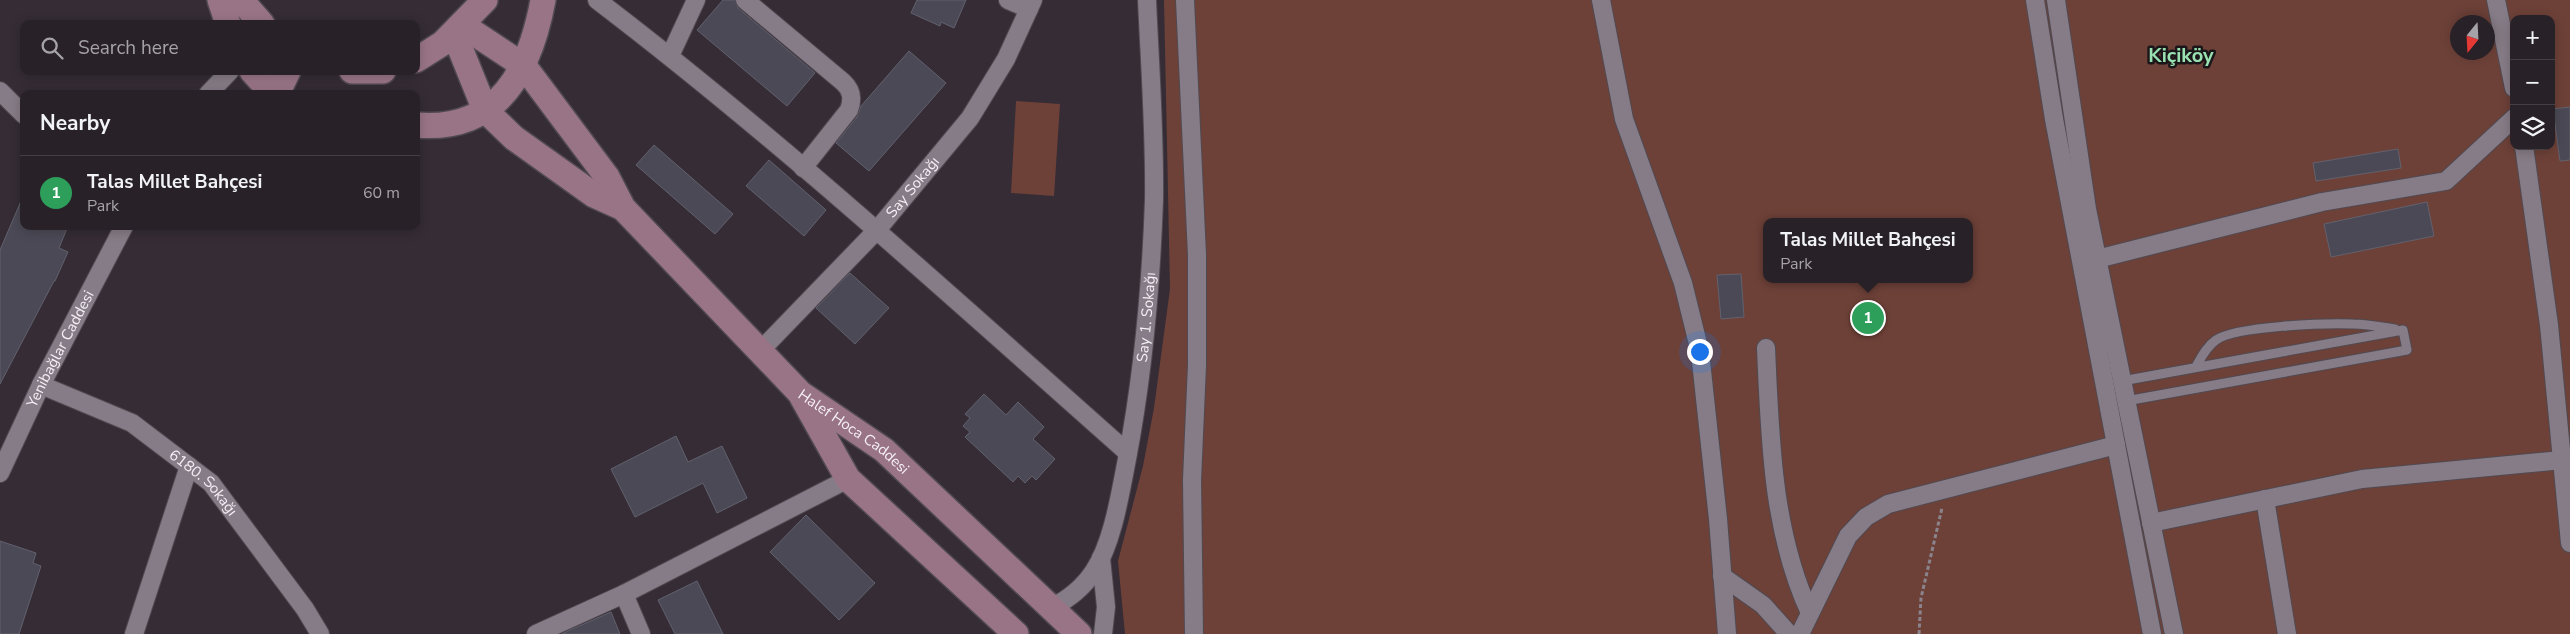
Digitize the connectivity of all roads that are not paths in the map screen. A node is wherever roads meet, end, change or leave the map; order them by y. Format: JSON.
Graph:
{"nodes":[{"id":1,"x":220,"y":0,"type":"edge"},
{"id":2,"x":241,"y":0,"type":"edge"},
{"id":3,"x":485,"y":0,"type":"edge"},
{"id":4,"x":543,"y":0,"type":"edge"},
{"id":5,"x":596,"y":0,"type":"edge"},
{"id":6,"x":696,"y":0,"type":"edge"},
{"id":7,"x":745,"y":0,"type":"edge"},
{"id":8,"x":1008,"y":0,"type":"edge"},
{"id":9,"x":1147,"y":0,"type":"edge"},
{"id":10,"x":1185,"y":0,"type":"edge"},
{"id":11,"x":1601,"y":0,"type":"edge"},
{"id":12,"x":2035,"y":0,"type":"edge"},
{"id":13,"x":2056,"y":0,"type":"edge"},
{"id":14,"x":2496,"y":0,"type":"edge"},
{"id":15,"x":1031,"y":5,"type":"edge"},
{"id":16,"x":227,"y":20,"type":"edge"},
{"id":17,"x":258,"y":20,"type":"edge"},
{"id":18,"x":458,"y":29,"type":"junction"},
{"id":19,"x":670,"y":56,"type":"junction"},
{"id":20,"x":420,"y":57,"type":"edge"},
{"id":21,"x":524,"y":66,"type":"junction"},
{"id":22,"x":2510,"y":68,"type":"edge"},
{"id":23,"x":226,"y":75,"type":"edge"},
{"id":24,"x":256,"y":75,"type":"edge"},
{"id":25,"x":286,"y":75,"type":"edge"},
{"id":26,"x":212,"y":90,"type":"edge"},
{"id":27,"x":269,"y":90,"type":"edge"},
{"id":28,"x":279,"y":90,"type":"edge"},
{"id":29,"x":0,"y":91,"type":"edge"},
{"id":30,"x":485,"y":110,"type":"junction"},
{"id":31,"x":20,"y":111,"type":"edge"},
{"id":32,"x":2510,"y":122,"type":"edge"},
{"id":33,"x":420,"y":125,"type":"edge"},
{"id":34,"x":2525,"y":150,"type":"edge"},
{"id":35,"x":803,"y":168,"type":"junction"},
{"id":36,"x":623,"y":208,"type":"junction"},
{"id":37,"x":122,"y":230,"type":"edge"},
{"id":38,"x":877,"y":230,"type":"junction"},
{"id":39,"x":2097,"y":259,"type":"junction"},
{"id":40,"x":2403,"y":330,"type":"junction"},
{"id":41,"x":1766,"y":348,"type":"dead end"},
{"id":42,"x":760,"y":351,"type":"junction"},
{"id":43,"x":2195,"y":368,"type":"junction"},
{"id":44,"x":2122,"y":381,"type":"junction"},
{"id":45,"x":41,"y":385,"type":"junction"},
{"id":46,"x":800,"y":393,"type":"junction"},
{"id":47,"x":2126,"y":401,"type":"junction"},
{"id":48,"x":2116,"y":445,"type":"junction"},
{"id":49,"x":1128,"y":453,"type":"junction"},
{"id":50,"x":2562,"y":460,"type":"junction"},
{"id":51,"x":189,"y":466,"type":"junction"},
{"id":52,"x":0,"y":473,"type":"edge"},
{"id":53,"x":848,"y":479,"type":"junction"},
{"id":54,"x":2265,"y":499,"type":"junction"},
{"id":55,"x":2151,"y":522,"type":"junction"},
{"id":56,"x":2570,"y":543,"type":"edge"},
{"id":57,"x":1101,"y":558,"type":"junction"},
{"id":58,"x":1722,"y":576,"type":"junction"},
{"id":59,"x":624,"y":594,"type":"junction"},
{"id":60,"x":1052,"y":608,"type":"junction"},
{"id":61,"x":1810,"y":613,"type":"junction"},
{"id":62,"x":134,"y":634,"type":"edge"},
{"id":63,"x":320,"y":634,"type":"edge"},
{"id":64,"x":536,"y":634,"type":"edge"},
{"id":65,"x":641,"y":634,"type":"edge"},
{"id":66,"x":1016,"y":634,"type":"edge"},
{"id":67,"x":1080,"y":634,"type":"edge"},
{"id":68,"x":1103,"y":634,"type":"edge"},
{"id":69,"x":1194,"y":634,"type":"edge"},
{"id":70,"x":1727,"y":634,"type":"edge"},
{"id":71,"x":1789,"y":634,"type":"edge"},
{"id":72,"x":1800,"y":634,"type":"edge"},
{"id":73,"x":2152,"y":634,"type":"edge"},
{"id":74,"x":2174,"y":634,"type":"edge"},
{"id":75,"x":2287,"y":634,"type":"edge"}],
"edges":[{"from":1,"to":16,"type":"main road"},
{"from":2,"to":17,"type":"main road"},
{"from":3,"to":18,"type":"main road"},
{"from":4,"to":21,"type":"main road"},
{"from":5,"to":19,"type":"street"},
{"from":6,"to":19,"type":"street"},
{"from":7,"to":35,"type":"street"},
{"from":8,"to":15,"type":"street"},
{"from":9,"to":49,"type":"street","name":"Say 1. Sokağı"},
{"from":10,"to":69,"type":"street"},
{"from":11,"to":58,"type":"street"},
{"from":12,"to":48,"type":"street"},
{"from":13,"to":39,"type":"street"},
{"from":14,"to":22,"type":"street"},
{"from":15,"to":38,"type":"street","name":"Say Sokağı"},
{"from":18,"to":20,"type":"main road"},
{"from":18,"to":21,"type":"main road"},
{"from":18,"to":30,"type":"main road"},
{"from":19,"to":35,"type":"street"},
{"from":21,"to":30,"type":"main road"},
{"from":21,"to":36,"type":"main road"},
{"from":23,"to":26,"type":"street"},
{"from":24,"to":27,"type":"main road"},
{"from":25,"to":28,"type":"main road"},
{"from":29,"to":31,"type":"street"},
{"from":30,"to":33,"type":"main road"},
{"from":30,"to":36,"type":"main road"},
{"from":32,"to":39,"type":"street"},
{"from":34,"to":50,"type":"street"},
{"from":35,"to":38,"type":"street"},
{"from":36,"to":42,"type":"main road"},
{"from":37,"to":45,"type":"street","name":"Yenibağlar Caddesi"},
{"from":38,"to":42,"type":"street","name":"Say Sokağı"},
{"from":38,"to":49,"type":"street"},
{"from":39,"to":44,"type":"street"},
{"from":40,"to":43,"type":"lane"},
{"from":40,"to":43,"type":"lane"},
{"from":40,"to":47,"type":"lane"},
{"from":41,"to":61,"type":"street"},
{"from":42,"to":46,"type":"main road"},
{"from":43,"to":44,"type":"lane"},
{"from":44,"to":47,"type":"street"},
{"from":45,"to":51,"type":"street","name":"6180. Sokağı"},
{"from":45,"to":52,"type":"street","name":"Yenibağlar Caddesi"},
{"from":46,"to":53,"type":"main road","name":"Halef Hoca Caddesi"},
{"from":46,"to":60,"type":"main road","name":"Halef Hoca Caddesi"},
{"from":47,"to":55,"type":"street"},
{"from":48,"to":61,"type":"street"},
{"from":48,"to":73,"type":"street"},
{"from":49,"to":57,"type":"street","name":"Say 1. Sokağı"},
{"from":50,"to":54,"type":"street"},
{"from":50,"to":56,"type":"street"},
{"from":51,"to":62,"type":"street"},
{"from":51,"to":63,"type":"street","name":"6180. Sokağı"},
{"from":53,"to":59,"type":"street"},
{"from":53,"to":66,"type":"main road","name":"Halef Hoca Caddesi"},
{"from":54,"to":55,"type":"street"},
{"from":54,"to":75,"type":"street"},
{"from":55,"to":74,"type":"street"},
{"from":57,"to":60,"type":"street","name":"Say 1. Sokağı"},
{"from":57,"to":68,"type":"street"},
{"from":58,"to":70,"type":"street"},
{"from":58,"to":71,"type":"street"},
{"from":59,"to":64,"type":"street"},
{"from":59,"to":65,"type":"street"},
{"from":60,"to":67,"type":"main road","name":"Halef Hoca Caddesi"},
{"from":61,"to":72,"type":"street"}]}
